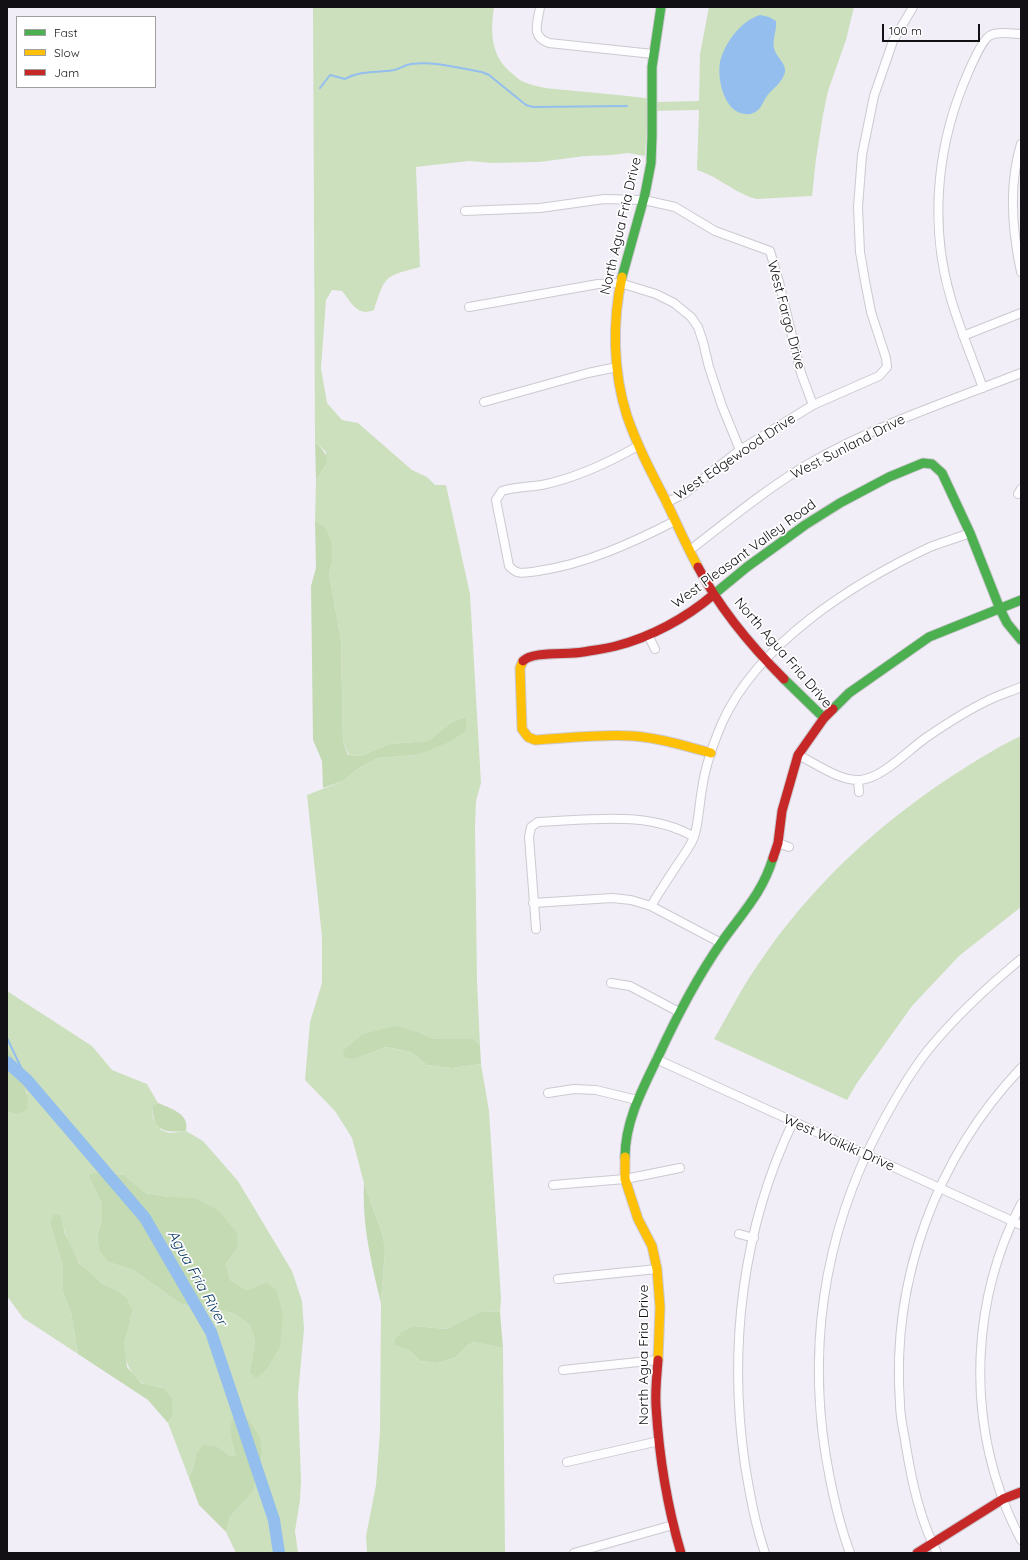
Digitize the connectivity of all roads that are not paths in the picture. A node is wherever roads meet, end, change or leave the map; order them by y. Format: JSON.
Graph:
{"nodes":[{"id":1,"x":540,"y":7,"type":"edge"},
{"id":2,"x":661,"y":7,"type":"edge"},
{"id":3,"x":913,"y":7,"type":"edge"},
{"id":4,"x":1021,"y":34,"type":"edge"},
{"id":5,"x":653,"y":54,"type":"junction"},
{"id":6,"x":1021,"y":144,"type":"edge"},
{"id":7,"x":644,"y":200,"type":"junction"},
{"id":8,"x":465,"y":211,"type":"dead end"},
{"id":9,"x":1021,"y":272,"type":"edge"},
{"id":10,"x":620,"y":283,"type":"junction"},
{"id":11,"x":469,"y":307,"type":"dead end"},
{"id":12,"x":1021,"y":313,"type":"edge"},
{"id":13,"x":963,"y":336,"type":"junction"},
{"id":14,"x":617,"y":367,"type":"junction"},
{"id":15,"x":1021,"y":373,"type":"edge"},
{"id":16,"x":983,"y":388,"type":"junction"},
{"id":17,"x":484,"y":402,"type":"dead end"},
{"id":18,"x":813,"y":405,"type":"junction"},
{"id":19,"x":638,"y":446,"type":"junction"},
{"id":20,"x":740,"y":450,"type":"junction"},
{"id":21,"x":666,"y":503,"type":"junction"},
{"id":22,"x":675,"y":521,"type":"junction"},
{"id":23,"x":970,"y":533,"type":"junction"},
{"id":24,"x":690,"y":550,"type":"junction"},
{"id":25,"x":715,"y":595,"type":"junction"},
{"id":26,"x":1021,"y":600,"type":"edge"},
{"id":27,"x":1000,"y":609,"type":"junction"},
{"id":28,"x":648,"y":635,"type":"junction"},
{"id":29,"x":1021,"y":640,"type":"edge"},
{"id":30,"x":654,"y":649,"type":"dead end"},
{"id":31,"x":765,"y":658,"type":"junction"},
{"id":32,"x":1021,"y":687,"type":"edge"},
{"id":33,"x":824,"y":718,"type":"junction"},
{"id":34,"x":711,"y":753,"type":"junction"},
{"id":35,"x":798,"y":755,"type":"junction"},
{"id":36,"x":858,"y":780,"type":"junction"},
{"id":37,"x":858,"y":792,"type":"dead end"},
{"id":38,"x":694,"y":837,"type":"junction"},
{"id":39,"x":778,"y":843,"type":"junction"},
{"id":40,"x":789,"y":847,"type":"dead end"},
{"id":41,"x":533,"y":903,"type":"junction"},
{"id":42,"x":650,"y":906,"type":"junction"},
{"id":43,"x":536,"y":928,"type":"dead end"},
{"id":44,"x":721,"y":943,"type":"junction"},
{"id":45,"x":1021,"y":959,"type":"edge"},
{"id":46,"x":611,"y":983,"type":"dead end"},
{"id":47,"x":679,"y":1012,"type":"junction"},
{"id":48,"x":656,"y":1059,"type":"junction"},
{"id":49,"x":1021,"y":1068,"type":"edge"},
{"id":50,"x":548,"y":1093,"type":"dead end"},
{"id":51,"x":637,"y":1100,"type":"junction"},
{"id":52,"x":793,"y":1122,"type":"junction"},
{"id":53,"x":865,"y":1154,"type":"junction"},
{"id":54,"x":680,"y":1168,"type":"dead end"},
{"id":55,"x":625,"y":1179,"type":"junction"},
{"id":56,"x":553,"y":1185,"type":"dead end"},
{"id":57,"x":939,"y":1189,"type":"junction"},
{"id":58,"x":1021,"y":1204,"type":"edge"},
{"id":59,"x":1012,"y":1222,"type":"junction"},
{"id":60,"x":1021,"y":1225,"type":"edge"},
{"id":61,"x":739,"y":1234,"type":"dead end"},
{"id":62,"x":754,"y":1238,"type":"junction"},
{"id":63,"x":657,"y":1269,"type":"junction"},
{"id":64,"x":558,"y":1279,"type":"dead end"},
{"id":65,"x":657,"y":1360,"type":"junction"},
{"id":66,"x":563,"y":1370,"type":"dead end"},
{"id":67,"x":659,"y":1442,"type":"junction"},
{"id":68,"x":567,"y":1462,"type":"dead end"},
{"id":69,"x":1021,"y":1492,"type":"edge"},
{"id":70,"x":1003,"y":1499,"type":"junction"},
{"id":71,"x":673,"y":1525,"type":"junction"},
{"id":72,"x":1021,"y":1540,"type":"edge"},
{"id":73,"x":932,"y":1543,"type":"junction"},
{"id":74,"x":574,"y":1553,"type":"edge"},
{"id":75,"x":681,"y":1553,"type":"edge"},
{"id":76,"x":765,"y":1553,"type":"edge"},
{"id":77,"x":850,"y":1553,"type":"edge"},
{"id":78,"x":917,"y":1553,"type":"edge"},
{"id":79,"x":937,"y":1553,"type":"edge"}],
"edges":[{"from":1,"to":5,"type":"street"},
{"from":2,"to":5,"type":"street","name":"North Agua Fria Drive"},
{"from":3,"to":18,"type":"street","name":"West Edgewood Drive"},
{"from":4,"to":13,"type":"street"},
{"from":5,"to":7,"type":"street","name":"North Agua Fria Drive"},
{"from":6,"to":9,"type":"street"},
{"from":7,"to":8,"type":"street","name":"West Fargo Drive"},
{"from":7,"to":10,"type":"street","name":"North Agua Fria Drive"},
{"from":7,"to":18,"type":"street","name":"West Fargo Drive"},
{"from":10,"to":11,"type":"street"},
{"from":10,"to":14,"type":"street","name":"North Agua Fria Drive"},
{"from":10,"to":20,"type":"street"},
{"from":12,"to":13,"type":"street"},
{"from":13,"to":16,"type":"street"},
{"from":14,"to":17,"type":"street"},
{"from":14,"to":19,"type":"street","name":"North Agua Fria Drive"},
{"from":15,"to":16,"type":"street","name":"West Sunland Drive"},
{"from":16,"to":24,"type":"street","name":"West Sunland Drive"},
{"from":18,"to":20,"type":"street","name":"West Edgewood Drive"},
{"from":19,"to":21,"type":"street","name":"North Agua Fria Drive"},
{"from":19,"to":22,"type":"street","name":"West Edgewood Drive"},
{"from":20,"to":21,"type":"street","name":"West Edgewood Drive"},
{"from":21,"to":22,"type":"street","name":"North Agua Fria Drive"},
{"from":22,"to":24,"type":"street","name":"North Agua Fria Drive"},
{"from":23,"to":25,"type":"street","name":"West Pleasant Valley Road"},
{"from":23,"to":27,"type":"street"},
{"from":23,"to":31,"type":"street"},
{"from":24,"to":25,"type":"street","name":"North Agua Fria Drive"},
{"from":25,"to":28,"type":"street","name":"West Pleasant Valley Road"},
{"from":25,"to":31,"type":"street","name":"North Agua Fria Drive"},
{"from":26,"to":27,"type":"street"},
{"from":27,"to":29,"type":"street"},
{"from":27,"to":33,"type":"street"},
{"from":28,"to":30,"type":"street"},
{"from":28,"to":34,"type":"street","name":"West Pleasant Valley Road"},
{"from":31,"to":33,"type":"street","name":"North Agua Fria Drive"},
{"from":31,"to":34,"type":"street"},
{"from":32,"to":36,"type":"street"},
{"from":33,"to":35,"type":"street","name":"North Agua Fria Drive"},
{"from":34,"to":38,"type":"street"},
{"from":35,"to":36,"type":"street"},
{"from":35,"to":39,"type":"street","name":"North Agua Fria Drive"},
{"from":36,"to":37,"type":"street"},
{"from":38,"to":41,"type":"street"},
{"from":38,"to":42,"type":"street"},
{"from":39,"to":40,"type":"street"},
{"from":39,"to":44,"type":"street","name":"North Agua Fria Drive"},
{"from":41,"to":42,"type":"street"},
{"from":41,"to":43,"type":"street"},
{"from":42,"to":44,"type":"street"},
{"from":44,"to":47,"type":"street","name":"North Agua Fria Drive"},
{"from":45,"to":53,"type":"street"},
{"from":46,"to":47,"type":"street"},
{"from":47,"to":48,"type":"street","name":"North Agua Fria Drive"},
{"from":48,"to":51,"type":"street","name":"North Agua Fria Drive"},
{"from":48,"to":52,"type":"street","name":"West Waikiki Drive"},
{"from":49,"to":57,"type":"street"},
{"from":50,"to":51,"type":"street"},
{"from":51,"to":55,"type":"street","name":"North Agua Fria Drive"},
{"from":52,"to":53,"type":"street","name":"West Waikiki Drive"},
{"from":52,"to":62,"type":"street"},
{"from":53,"to":57,"type":"street","name":"West Waikiki Drive"},
{"from":53,"to":77,"type":"street"},
{"from":54,"to":55,"type":"street"},
{"from":55,"to":56,"type":"street"},
{"from":55,"to":63,"type":"street","name":"North Agua Fria Drive"},
{"from":57,"to":59,"type":"street","name":"West Waikiki Drive"},
{"from":57,"to":73,"type":"street"},
{"from":58,"to":59,"type":"street"},
{"from":59,"to":60,"type":"street","name":"West Waikiki Drive"},
{"from":59,"to":70,"type":"street"},
{"from":61,"to":62,"type":"street"},
{"from":62,"to":76,"type":"street"},
{"from":63,"to":64,"type":"street"},
{"from":63,"to":65,"type":"street","name":"North Agua Fria Drive"},
{"from":65,"to":66,"type":"street"},
{"from":65,"to":67,"type":"street","name":"North Agua Fria Drive"},
{"from":67,"to":68,"type":"street"},
{"from":67,"to":71,"type":"street","name":"North Agua Fria Drive"},
{"from":69,"to":70,"type":"street"},
{"from":70,"to":72,"type":"street"},
{"from":70,"to":73,"type":"street"},
{"from":71,"to":74,"type":"street"},
{"from":71,"to":75,"type":"street","name":"North Agua Fria Drive"},
{"from":73,"to":78,"type":"street"},
{"from":73,"to":79,"type":"street"}]}
